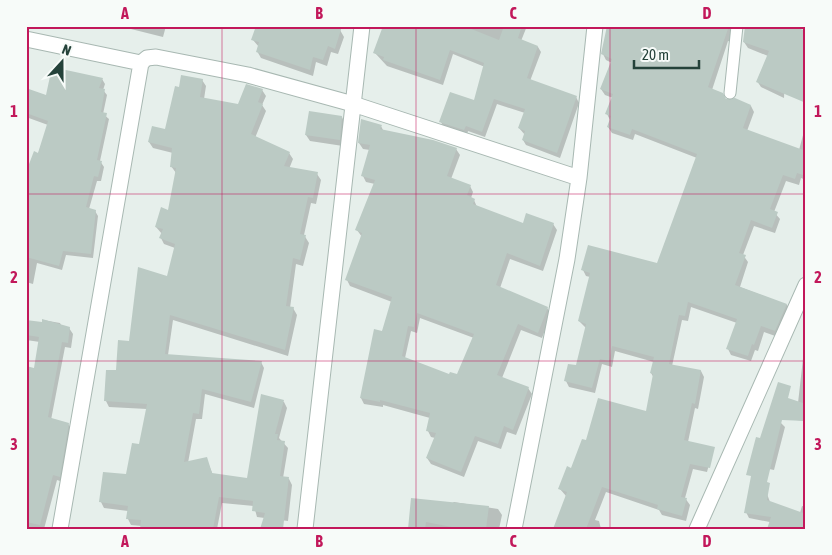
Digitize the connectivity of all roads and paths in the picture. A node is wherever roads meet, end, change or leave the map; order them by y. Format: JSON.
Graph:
{"nodes":[{"id":1,"x":362,"y":26,"type":"edge"},
{"id":2,"x":595,"y":26,"type":"edge"},
{"id":3,"x":737,"y":26,"type":"edge"},
{"id":4,"x":26,"y":39,"type":"edge"},
{"id":5,"x":141,"y":63,"type":"junction"},
{"id":6,"x":730,"y":93,"type":"dead end"},
{"id":7,"x":353,"y":104,"type":"junction"},
{"id":8,"x":579,"y":178,"type":"junction"},
{"id":9,"x":806,"y":285,"type":"edge"},
{"id":10,"x":60,"y":529,"type":"edge"},
{"id":11,"x":305,"y":529,"type":"edge"},
{"id":12,"x":514,"y":529,"type":"edge"},
{"id":13,"x":697,"y":529,"type":"edge"}],
"edges":[{"from":1,"to":7,"type":"street"},
{"from":2,"to":8,"type":"street"},
{"from":3,"to":6,"type":"lane"},
{"from":4,"to":5,"type":"street"},
{"from":5,"to":7,"type":"street"},
{"from":5,"to":10,"type":"street"},
{"from":7,"to":8,"type":"street"},
{"from":7,"to":11,"type":"street"},
{"from":8,"to":12,"type":"street"},
{"from":9,"to":13,"type":"street"}]}
